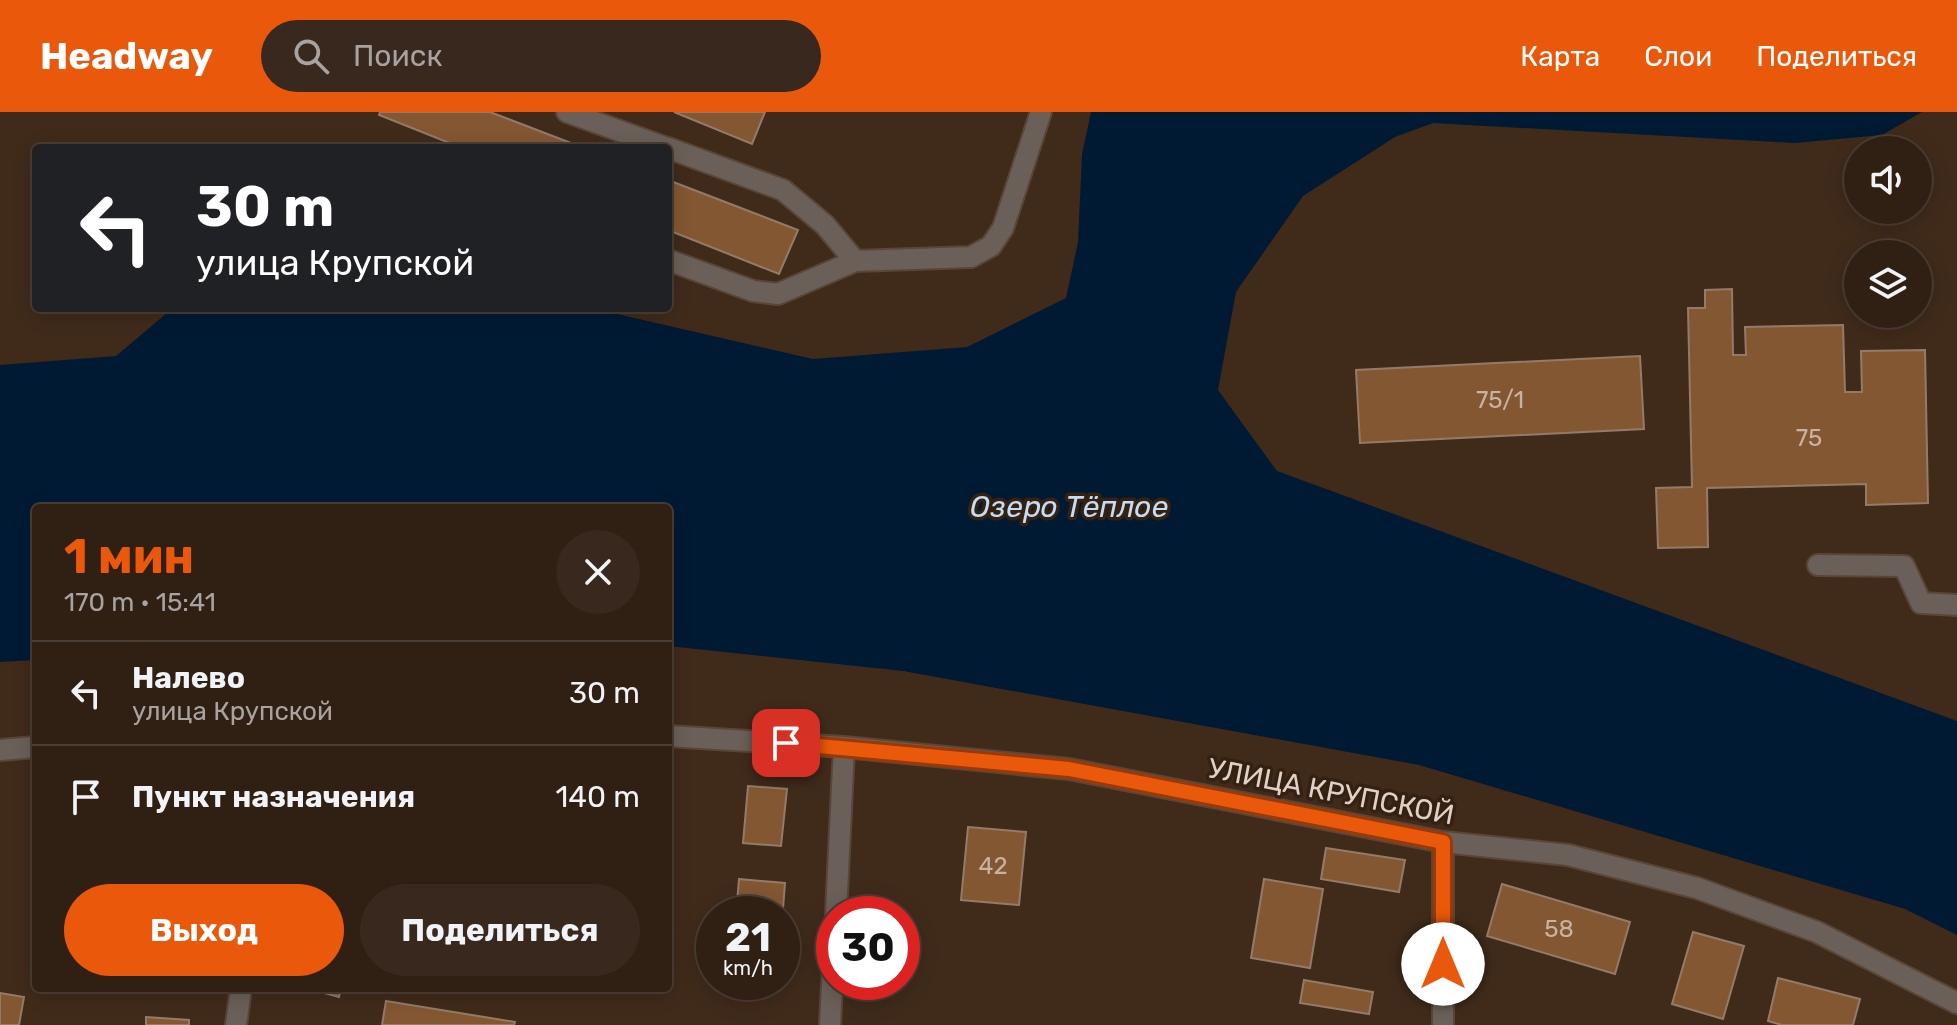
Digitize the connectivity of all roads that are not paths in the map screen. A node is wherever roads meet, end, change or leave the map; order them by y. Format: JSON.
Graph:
{"nodes":[{"id":1,"x":567,"y":112,"type":"edge"},
{"id":2,"x":1041,"y":112,"type":"edge"},
{"id":3,"x":657,"y":144,"type":"edge"},
{"id":4,"x":672,"y":149,"type":"edge"},
{"id":5,"x":672,"y":261,"type":"edge"},
{"id":6,"x":855,"y":261,"type":"junction"},
{"id":7,"x":1818,"y":565,"type":"dead end"},
{"id":8,"x":1957,"y":605,"type":"edge"},
{"id":9,"x":672,"y":736,"type":"edge"},
{"id":10,"x":32,"y":747,"type":"edge"},
{"id":11,"x":844,"y":747,"type":"junction"},
{"id":12,"x":0,"y":750,"type":"edge"},
{"id":13,"x":1443,"y":842,"type":"junction"},
{"id":14,"x":837,"y":896,"type":"edge"},
{"id":15,"x":240,"y":992,"type":"edge"},
{"id":16,"x":831,"y":1000,"type":"edge"},
{"id":17,"x":1957,"y":1003,"type":"edge"},
{"id":18,"x":236,"y":1025,"type":"edge"},
{"id":19,"x":830,"y":1025,"type":"edge"},
{"id":20,"x":1443,"y":1025,"type":"edge"}],
"edges":[{"from":1,"to":3,"type":"street"},
{"from":2,"to":6,"type":"street"},
{"from":4,"to":6,"type":"street"},
{"from":5,"to":6,"type":"street"},
{"from":7,"to":8,"type":"street"},
{"from":9,"to":11,"type":"street","name":"УЛИЦА КРУПСКОЙ"},
{"from":10,"to":12,"type":"street"},
{"from":11,"to":13,"type":"street","name":"УЛИЦА КРУПСКОЙ"},
{"from":11,"to":14,"type":"street"},
{"from":13,"to":17,"type":"street","name":"УЛИЦА КРУПСКОЙ"},
{"from":13,"to":20,"type":"street"},
{"from":15,"to":18,"type":"street"},
{"from":16,"to":19,"type":"street"}]}
